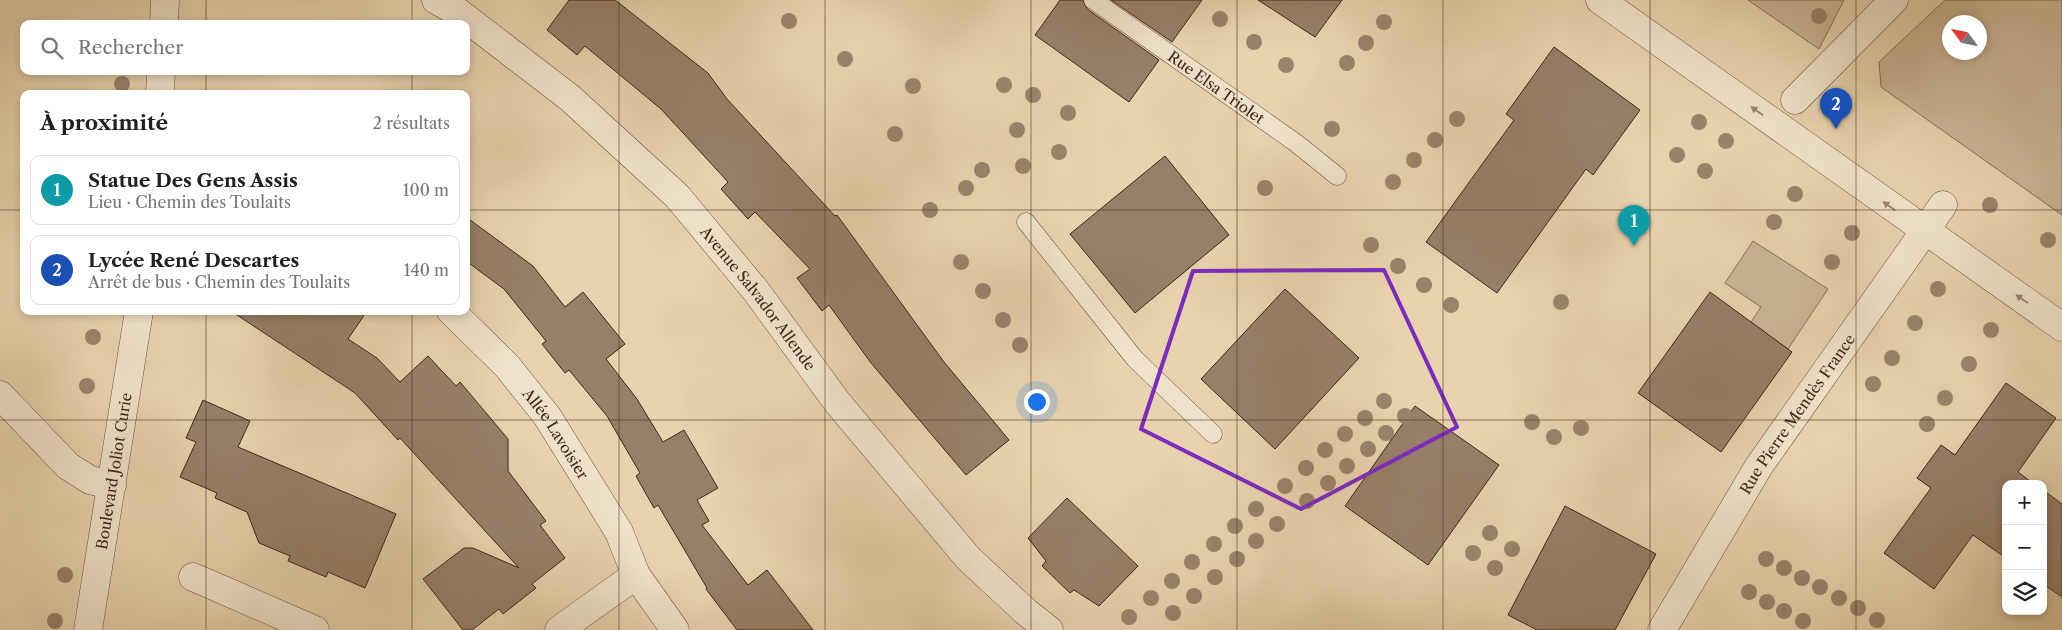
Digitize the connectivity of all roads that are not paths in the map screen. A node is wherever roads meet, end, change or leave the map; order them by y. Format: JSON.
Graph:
{"nodes":[{"id":1,"x":166,"y":0,"type":"edge"},
{"id":2,"x":436,"y":0,"type":"edge"},
{"id":3,"x":1093,"y":0,"type":"edge"},
{"id":4,"x":1600,"y":0,"type":"edge"},
{"id":5,"x":1894,"y":0,"type":"edge"},
{"id":6,"x":164,"y":20,"type":"edge"},
{"id":7,"x":468,"y":20,"type":"edge"},
{"id":8,"x":470,"y":21,"type":"edge"},
{"id":9,"x":161,"y":75,"type":"edge"},
{"id":10,"x":160,"y":90,"type":"edge"},
{"id":11,"x":1795,"y":100,"type":"dead end"},
{"id":12,"x":1337,"y":176,"type":"dead end"},
{"id":13,"x":1943,"y":205,"type":"dead end"},
{"id":14,"x":1026,"y":222,"type":"dead end"},
{"id":15,"x":1925,"y":231,"type":"junction"},
{"id":16,"x":137,"y":315,"type":"edge"},
{"id":17,"x":454,"y":315,"type":"edge"},
{"id":18,"x":2062,"y":328,"type":"edge"},
{"id":19,"x":0,"y":395,"type":"edge"},
{"id":20,"x":1213,"y":434,"type":"dead end"},
{"id":21,"x":112,"y":485,"type":"junction"},
{"id":22,"x":636,"y":575,"type":"junction"},
{"id":23,"x":193,"y":577,"type":"dead end"},
{"id":24,"x":88,"y":630,"type":"edge"},
{"id":25,"x":315,"y":630,"type":"edge"},
{"id":26,"x":559,"y":630,"type":"edge"},
{"id":27,"x":675,"y":630,"type":"edge"},
{"id":28,"x":1049,"y":630,"type":"edge"},
{"id":29,"x":1662,"y":630,"type":"edge"}],
"edges":[{"from":1,"to":6,"type":"street"},
{"from":2,"to":7,"type":"street","name":"Avenue Salvador Allende"},
{"from":3,"to":12,"type":"lane","name":"Rue Elsa Triolet"},
{"from":15,"to":4,"type":"street","one_way":true},
{"from":5,"to":11,"type":"street"},
{"from":8,"to":28,"type":"street","name":"Avenue Salvador Allende"},
{"from":9,"to":10,"type":"street"},
{"from":13,"to":15,"type":"street","name":"Rue Pierre Mendès France"},
{"from":14,"to":20,"type":"lane"},
{"from":18,"to":15,"type":"street","one_way":true},
{"from":15,"to":29,"type":"street","name":"Rue Pierre Mendès France"},
{"from":16,"to":21,"type":"street","name":"Boulevard Joliot Curie"},
{"from":17,"to":22,"type":"street","name":"Allée Lavoisier"},
{"from":19,"to":21,"type":"street"},
{"from":21,"to":24,"type":"street","name":"Boulevard Joliot Curie"},
{"from":22,"to":26,"type":"street"},
{"from":22,"to":27,"type":"street","name":"Allée Lavoisier"},
{"from":23,"to":25,"type":"street"}]}
